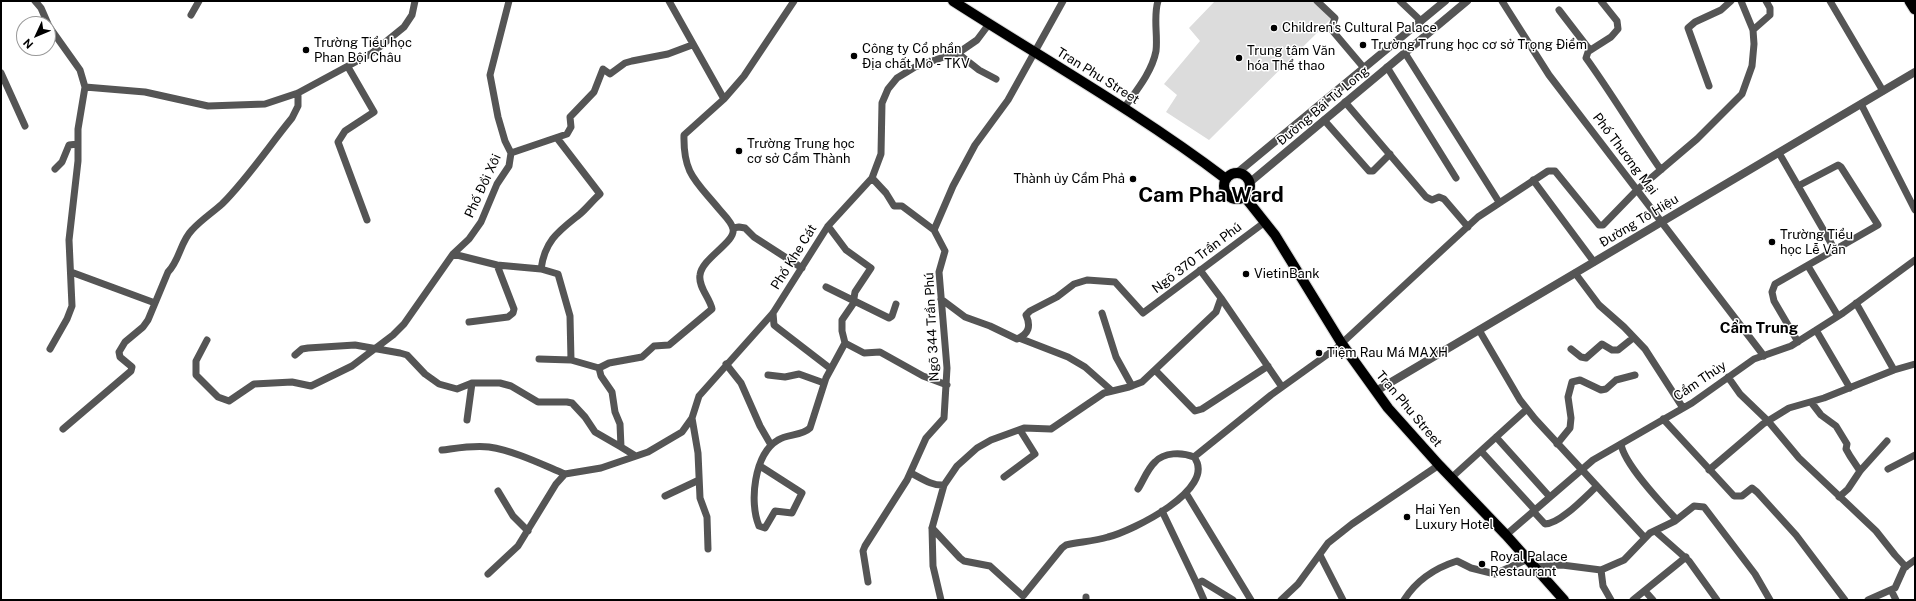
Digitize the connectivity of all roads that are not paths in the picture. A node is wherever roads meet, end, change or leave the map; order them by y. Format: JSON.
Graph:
{"nodes":[{"id":1,"x":35,"y":1,"type":"edge"},
{"id":2,"x":199,"y":1,"type":"edge"},
{"id":3,"x":414,"y":1,"type":"edge"},
{"id":4,"x":509,"y":1,"type":"edge"},
{"id":5,"x":669,"y":1,"type":"edge"},
{"id":6,"x":794,"y":1,"type":"edge"},
{"id":7,"x":953,"y":1,"type":"edge"},
{"id":8,"x":1063,"y":1,"type":"edge"},
{"id":9,"x":1158,"y":1,"type":"edge"},
{"id":10,"x":1318,"y":1,"type":"edge"},
{"id":11,"x":1400,"y":1,"type":"edge"},
{"id":12,"x":1445,"y":1,"type":"edge"},
{"id":13,"x":1467,"y":1,"type":"edge"},
{"id":14,"x":1502,"y":1,"type":"edge"},
{"id":15,"x":1601,"y":1,"type":"edge"},
{"id":16,"x":1741,"y":1,"type":"edge"},
{"id":17,"x":1766,"y":1,"type":"edge"},
{"id":18,"x":1830,"y":1,"type":"edge"},
{"id":19,"x":1910,"y":1,"type":"edge"},
{"id":20,"x":1726,"y":2,"type":"edge"},
{"id":21,"x":1915,"y":9,"type":"edge"},
{"id":22,"x":1559,"y":10,"type":"dead end"},
{"id":23,"x":191,"y":15,"type":"dead end"},
{"id":24,"x":44,"y":16,"type":"edge"},
{"id":25,"x":1421,"y":21,"type":"junction"},
{"id":26,"x":989,"y":24,"type":"junction"},
{"id":27,"x":1752,"y":30,"type":"junction"},
{"id":28,"x":56,"y":36,"type":"edge"},
{"id":29,"x":1404,"y":36,"type":"junction"},
{"id":30,"x":692,"y":45,"type":"junction"},
{"id":31,"x":1413,"y":46,"type":"junction"},
{"id":32,"x":1589,"y":51,"type":"junction"},
{"id":33,"x":956,"y":52,"type":"junction"},
{"id":34,"x":1036,"y":53,"type":"junction"},
{"id":35,"x":1405,"y":53,"type":"junction"},
{"id":36,"x":348,"y":67,"type":"junction"},
{"id":37,"x":1387,"y":67,"type":"junction"},
{"id":38,"x":1364,"y":68,"type":"junction"},
{"id":39,"x":1915,"y":72,"type":"edge"},
{"id":40,"x":1,"y":73,"type":"edge"},
{"id":41,"x":996,"y":78,"type":"dead end"},
{"id":42,"x":1710,"y":86,"type":"dead end"},
{"id":43,"x":85,"y":87,"type":"junction"},
{"id":44,"x":1883,"y":91,"type":"junction"},
{"id":45,"x":298,"y":93,"type":"junction"},
{"id":46,"x":724,"y":99,"type":"junction"},
{"id":47,"x":1346,"y":102,"type":"junction"},
{"id":48,"x":1861,"y":104,"type":"junction"},
{"id":49,"x":1124,"y":108,"type":"junction"},
{"id":50,"x":1314,"y":109,"type":"junction"},
{"id":51,"x":1324,"y":120,"type":"junction"},
{"id":52,"x":25,"y":126,"type":"dead end"},
{"id":53,"x":557,"y":138,"type":"junction"},
{"id":54,"x":78,"y":144,"type":"junction"},
{"id":55,"x":1779,"y":153,"type":"junction"},
{"id":56,"x":511,"y":154,"type":"junction"},
{"id":57,"x":1390,"y":154,"type":"junction"},
{"id":58,"x":55,"y":169,"type":"dead end"},
{"id":59,"x":1661,"y":170,"type":"junction"},
{"id":60,"x":1237,"y":173,"type":"junction"},
{"id":61,"x":872,"y":178,"type":"junction"},
{"id":62,"x":1456,"y":178,"type":"dead end"},
{"id":63,"x":1226,"y":180,"type":"junction"},
{"id":64,"x":1533,"y":180,"type":"junction"},
{"id":65,"x":1249,"y":183,"type":"junction"},
{"id":66,"x":1798,"y":186,"type":"junction"},
{"id":67,"x":1637,"y":190,"type":"junction"},
{"id":68,"x":1244,"y":196,"type":"junction"},
{"id":69,"x":1499,"y":202,"type":"junction"},
{"id":70,"x":1915,"y":210,"type":"edge"},
{"id":71,"x":367,"y":220,"type":"dead end"},
{"id":72,"x":1265,"y":222,"type":"junction"},
{"id":73,"x":1661,"y":222,"type":"junction"},
{"id":74,"x":828,"y":226,"type":"junction"},
{"id":75,"x":1468,"y":227,"type":"junction"},
{"id":76,"x":733,"y":228,"type":"junction"},
{"id":77,"x":934,"y":230,"type":"junction"},
{"id":78,"x":1835,"y":250,"type":"junction"},
{"id":79,"x":453,"y":254,"type":"junction"},
{"id":80,"x":1915,"y":260,"type":"edge"},
{"id":81,"x":1594,"y":262,"type":"junction"},
{"id":82,"x":497,"y":265,"type":"junction"},
{"id":83,"x":1808,"y":266,"type":"junction"},
{"id":84,"x":802,"y":268,"type":"junction"},
{"id":85,"x":541,"y":269,"type":"junction"},
{"id":86,"x":1200,"y":270,"type":"junction"},
{"id":87,"x":71,"y":272,"type":"junction"},
{"id":88,"x":1575,"y":273,"type":"junction"},
{"id":89,"x":826,"y":288,"type":"dead end"},
{"id":90,"x":1222,"y":298,"type":"junction"},
{"id":91,"x":941,"y":299,"type":"junction"},
{"id":92,"x":853,"y":301,"type":"junction"},
{"id":93,"x":155,"y":303,"type":"junction"},
{"id":94,"x":1856,"y":303,"type":"junction"},
{"id":95,"x":896,"y":304,"type":"dead end"},
{"id":96,"x":772,"y":312,"type":"junction"},
{"id":97,"x":1102,"y":313,"type":"dead end"},
{"id":98,"x":1838,"y":316,"type":"junction"},
{"id":99,"x":469,"y":322,"type":"dead end"},
{"id":100,"x":1479,"y":330,"type":"junction"},
{"id":101,"x":1816,"y":330,"type":"junction"},
{"id":102,"x":1019,"y":338,"type":"junction"},
{"id":103,"x":1633,"y":338,"type":"junction"},
{"id":104,"x":207,"y":340,"type":"dead end"},
{"id":105,"x":1798,"y":342,"type":"junction"},
{"id":106,"x":844,"y":343,"type":"junction"},
{"id":107,"x":1342,"y":344,"type":"junction"},
{"id":108,"x":374,"y":348,"type":"junction"},
{"id":109,"x":50,"y":349,"type":"dead end"},
{"id":110,"x":1571,"y":349,"type":"dead end"},
{"id":111,"x":295,"y":355,"type":"dead end"},
{"id":112,"x":1764,"y":356,"type":"junction"},
{"id":113,"x":539,"y":359,"type":"dead end"},
{"id":114,"x":572,"y":360,"type":"junction"},
{"id":115,"x":726,"y":364,"type":"junction"},
{"id":116,"x":1915,"y":364,"type":"edge"},
{"id":117,"x":1268,"y":366,"type":"junction"},
{"id":118,"x":599,"y":368,"type":"junction"},
{"id":119,"x":831,"y":369,"type":"junction"},
{"id":120,"x":1155,"y":370,"type":"junction"},
{"id":121,"x":1894,"y":370,"type":"junction"},
{"id":122,"x":768,"y":375,"type":"dead end"},
{"id":123,"x":1635,"y":375,"type":"dead end"},
{"id":124,"x":1728,"y":377,"type":"junction"},
{"id":125,"x":472,"y":383,"type":"junction"},
{"id":126,"x":824,"y":383,"type":"junction"},
{"id":127,"x":947,"y":385,"type":"junction"},
{"id":128,"x":1132,"y":386,"type":"junction"},
{"id":129,"x":1282,"y":387,"type":"junction"},
{"id":130,"x":1850,"y":388,"type":"junction"},
{"id":131,"x":1111,"y":390,"type":"junction"},
{"id":132,"x":1376,"y":391,"type":"junction"},
{"id":133,"x":1811,"y":402,"type":"junction"},
{"id":134,"x":1683,"y":408,"type":"junction"},
{"id":135,"x":1527,"y":409,"type":"junction"},
{"id":136,"x":692,"y":418,"type":"junction"},
{"id":137,"x":1662,"y":419,"type":"junction"},
{"id":138,"x":466,"y":420,"type":"dead end"},
{"id":139,"x":1768,"y":422,"type":"junction"},
{"id":140,"x":63,"y":430,"type":"dead end"},
{"id":141,"x":1020,"y":430,"type":"junction"},
{"id":142,"x":682,"y":432,"type":"junction"},
{"id":143,"x":696,"y":437,"type":"junction"},
{"id":144,"x":1496,"y":437,"type":"junction"},
{"id":145,"x":1887,"y":441,"type":"dead end"},
{"id":146,"x":1557,"y":444,"type":"junction"},
{"id":147,"x":1621,"y":444,"type":"junction"},
{"id":148,"x":771,"y":445,"type":"junction"},
{"id":149,"x":621,"y":447,"type":"junction"},
{"id":150,"x":442,"y":450,"type":"dead end"},
{"id":151,"x":1481,"y":451,"type":"junction"},
{"id":152,"x":634,"y":455,"type":"junction"},
{"id":153,"x":1915,"y":455,"type":"edge"},
{"id":154,"x":1194,"y":457,"type":"junction"},
{"id":155,"x":1439,"y":465,"type":"junction"},
{"id":156,"x":760,"y":466,"type":"junction"},
{"id":157,"x":1888,"y":469,"type":"dead end"},
{"id":158,"x":1581,"y":470,"type":"junction"},
{"id":159,"x":1710,"y":470,"type":"junction"},
{"id":160,"x":1860,"y":471,"type":"junction"},
{"id":161,"x":911,"y":473,"type":"junction"},
{"id":162,"x":565,"y":474,"type":"junction"},
{"id":163,"x":1004,"y":477,"type":"dead end"},
{"id":164,"x":1451,"y":478,"type":"junction"},
{"id":165,"x":699,"y":480,"type":"junction"},
{"id":166,"x":944,"y":485,"type":"junction"},
{"id":167,"x":1597,"y":486,"type":"junction"},
{"id":168,"x":1138,"y":489,"type":"dead end"},
{"id":169,"x":498,"y":491,"type":"dead end"},
{"id":170,"x":1186,"y":493,"type":"junction"},
{"id":171,"x":665,"y":496,"type":"dead end"},
{"id":172,"x":1549,"y":496,"type":"junction"},
{"id":173,"x":1839,"y":497,"type":"junction"},
{"id":174,"x":1534,"y":510,"type":"junction"},
{"id":175,"x":1162,"y":511,"type":"junction"},
{"id":176,"x":1676,"y":519,"type":"junction"},
{"id":177,"x":932,"y":528,"type":"junction"},
{"id":178,"x":528,"y":531,"type":"junction"},
{"id":179,"x":1655,"y":531,"type":"junction"},
{"id":180,"x":1506,"y":535,"type":"junction"},
{"id":181,"x":1645,"y":538,"type":"junction"},
{"id":182,"x":708,"y":549,"type":"dead end"},
{"id":183,"x":1320,"y":555,"type":"junction"},
{"id":184,"x":1686,"y":557,"type":"junction"},
{"id":185,"x":1915,"y":560,"type":"edge"},
{"id":186,"x":1531,"y":563,"type":"junction"},
{"id":187,"x":1906,"y":567,"type":"junction"},
{"id":188,"x":1601,"y":570,"type":"junction"},
{"id":189,"x":488,"y":574,"type":"dead end"},
{"id":190,"x":868,"y":582,"type":"dead end"},
{"id":191,"x":1197,"y":584,"type":"junction"},
{"id":192,"x":1891,"y":590,"type":"junction"},
{"id":193,"x":1645,"y":591,"type":"junction"},
{"id":194,"x":1025,"y":597,"type":"edge"},
{"id":195,"x":941,"y":600,"type":"edge"},
{"id":196,"x":1204,"y":600,"type":"edge"},
{"id":197,"x":1233,"y":600,"type":"edge"},
{"id":198,"x":1251,"y":600,"type":"edge"},
{"id":199,"x":1281,"y":600,"type":"edge"},
{"id":200,"x":1343,"y":600,"type":"edge"},
{"id":201,"x":1404,"y":600,"type":"edge"},
{"id":202,"x":1564,"y":600,"type":"edge"},
{"id":203,"x":1611,"y":600,"type":"edge"},
{"id":204,"x":1633,"y":600,"type":"edge"},
{"id":205,"x":1653,"y":600,"type":"edge"},
{"id":206,"x":1717,"y":600,"type":"edge"},
{"id":207,"x":1770,"y":600,"type":"edge"},
{"id":208,"x":1845,"y":600,"type":"edge"},
{"id":209,"x":1868,"y":600,"type":"edge"},
{"id":210,"x":1896,"y":600,"type":"edge"}],
"edges":[{"from":1,"to":24,"type":"street"},
{"from":2,"to":23,"type":"street"},
{"from":3,"to":36,"type":"street"},
{"from":4,"to":56,"type":"street","name":"Phố Đồi Xôi"},
{"from":5,"to":30,"type":"street"},
{"from":6,"to":46,"type":"street"},
{"from":7,"to":26,"type":"main road","name":"Tran Phu Street"},
{"from":8,"to":34,"type":"street"},
{"from":9,"to":49,"type":"street"},
{"from":10,"to":38,"type":"street"},
{"from":11,"to":25,"type":"street"},
{"from":12,"to":25,"type":"street","name":"Đường Bái Tử Long"},
{"from":13,"to":31,"type":"street","name":"Đường Bái Tử Long"},
{"from":14,"to":67,"type":"street","name":"Phố Thương Mại"},
{"from":15,"to":32,"type":"street"},
{"from":16,"to":27,"type":"street"},
{"from":17,"to":27,"type":"street"},
{"from":18,"to":44,"type":"street"},
{"from":19,"to":21,"type":"highway"},
{"from":20,"to":42,"type":"street"},
{"from":22,"to":32,"type":"street"},
{"from":25,"to":29,"type":"street","name":"Đường Bái Tử Long"},
{"from":26,"to":33,"type":"street","name":"Phố Khe Cát"},
{"from":26,"to":34,"type":"main road","name":"Tran Phu Street"},
{"from":27,"to":59,"type":"street"},
{"from":28,"to":43,"type":"street"},
{"from":29,"to":31,"type":"street"},
{"from":29,"to":38,"type":"street","name":"Đường Bái Tử Long"},
{"from":30,"to":46,"type":"street"},
{"from":30,"to":53,"type":"street"},
{"from":31,"to":35,"type":"street","name":"Đường Bái Tử Long"},
{"from":32,"to":59,"type":"street"},
{"from":33,"to":41,"type":"street"},
{"from":33,"to":61,"type":"street","name":"Phố Khe Cát"},
{"from":34,"to":49,"type":"main road","name":"Tran Phu Street"},
{"from":34,"to":77,"type":"street"},
{"from":35,"to":37,"type":"street","name":"Đường Bái Tử Long"},
{"from":35,"to":69,"type":"street"},
{"from":36,"to":45,"type":"street"},
{"from":36,"to":71,"type":"street"},
{"from":37,"to":47,"type":"street","name":"Đường Bái Tử Long"},
{"from":37,"to":62,"type":"street"},
{"from":38,"to":50,"type":"street","name":"Đường Bái Tử Long"},
{"from":39,"to":44,"type":"street","name":"Đường Tô Hiệu"},
{"from":40,"to":52,"type":"street"},
{"from":43,"to":45,"type":"street"},
{"from":43,"to":54,"type":"street"},
{"from":44,"to":48,"type":"street","name":"Đường Tô Hiệu"},
{"from":45,"to":93,"type":"street"},
{"from":46,"to":76,"type":"street"},
{"from":47,"to":51,"type":"street","name":"Đường Bái Tử Long"},
{"from":47,"to":57,"type":"street"},
{"from":48,"to":55,"type":"street","name":"Đường Tô Hiệu"},
{"from":48,"to":70,"type":"street"},
{"from":49,"to":63,"type":"main road","name":"Tran Phu Street"},
{"from":50,"to":51,"type":"street"},
{"from":50,"to":60,"type":"street","name":"Đường Bái Tử Long"},
{"from":51,"to":57,"type":"street"},
{"from":51,"to":65,"type":"street","name":"Đường Bái Tử Long"},
{"from":53,"to":56,"type":"street"},
{"from":53,"to":85,"type":"street"},
{"from":54,"to":58,"type":"street"},
{"from":54,"to":87,"type":"street"},
{"from":55,"to":66,"type":"street"},
{"from":55,"to":73,"type":"street","name":"Đường Tô Hiệu"},
{"from":56,"to":79,"type":"street","name":"Phố Đồi Xôi"},
{"from":57,"to":75,"type":"street"},
{"from":59,"to":67,"type":"street"},
{"from":60,"to":63,"type":"main road"},
{"from":60,"to":65,"type":"main road"},
{"from":61,"to":74,"type":"street","name":"Phố Khe Cát"},
{"from":61,"to":77,"type":"street"},
{"from":63,"to":68,"type":"main road"},
{"from":64,"to":67,"type":"street"},
{"from":64,"to":69,"type":"street"},
{"from":64,"to":81,"type":"street"},
{"from":65,"to":68,"type":"main road"},
{"from":66,"to":78,"type":"street"},
{"from":66,"to":78,"type":"street"},
{"from":67,"to":73,"type":"street","name":"Phố Thương Mại"},
{"from":68,"to":72,"type":"main road","name":"Tran Phu Street"},
{"from":69,"to":75,"type":"street"},
{"from":72,"to":86,"type":"street","name":"Ngõ 370 Trần Phú"},
{"from":72,"to":107,"type":"main road","name":"Tran Phu Street"},
{"from":73,"to":81,"type":"street","name":"Đường Tô Hiệu"},
{"from":73,"to":112,"type":"street","name":"Phố Thương Mại"},
{"from":74,"to":84,"type":"street","name":"Phố Khe Cát"},
{"from":74,"to":92,"type":"street"},
{"from":75,"to":107,"type":"street"},
{"from":76,"to":84,"type":"street"},
{"from":76,"to":118,"type":"street"},
{"from":77,"to":91,"type":"street","name":"Ngõ 344 Trần Phú"},
{"from":78,"to":83,"type":"street"},
{"from":79,"to":82,"type":"street"},
{"from":79,"to":108,"type":"street","name":"Phố Đồi Xôi"},
{"from":80,"to":94,"type":"street","name":"Cẩm Thủy"},
{"from":81,"to":88,"type":"street","name":"Đường Tô Hiệu"},
{"from":82,"to":85,"type":"street"},
{"from":82,"to":99,"type":"street"},
{"from":83,"to":98,"type":"street"},
{"from":83,"to":105,"type":"street"},
{"from":84,"to":96,"type":"street","name":"Phố Khe Cát"},
{"from":85,"to":114,"type":"street"},
{"from":86,"to":90,"type":"street"},
{"from":86,"to":102,"type":"street","name":"Ngõ 370 Trần Phú"},
{"from":87,"to":93,"type":"street"},
{"from":87,"to":109,"type":"street"},
{"from":88,"to":100,"type":"street","name":"Đường Tô Hiệu"},
{"from":88,"to":103,"type":"street"},
{"from":89,"to":92,"type":"street"},
{"from":90,"to":117,"type":"street"},
{"from":90,"to":120,"type":"street"},
{"from":91,"to":102,"type":"street"},
{"from":91,"to":127,"type":"street","name":"Ngõ 344 Trần Phú"},
{"from":92,"to":95,"type":"street"},
{"from":92,"to":106,"type":"street"},
{"from":93,"to":140,"type":"street"},
{"from":94,"to":98,"type":"street","name":"Cẩm Thủy"},
{"from":94,"to":121,"type":"street"},
{"from":96,"to":115,"type":"street","name":"Phố Khe Cát"},
{"from":96,"to":119,"type":"street"},
{"from":97,"to":128,"type":"street"},
{"from":98,"to":101,"type":"street","name":"Cẩm Thủy"},
{"from":100,"to":132,"type":"street","name":"Đường Tô Hiệu"},
{"from":100,"to":135,"type":"street"},
{"from":101,"to":105,"type":"street","name":"Cẩm Thủy"},
{"from":101,"to":130,"type":"street"},
{"from":102,"to":131,"type":"street"},
{"from":103,"to":110,"type":"street"},
{"from":103,"to":134,"type":"street"},
{"from":104,"to":108,"type":"street","name":"Phố Đồi Xôi"},
{"from":105,"to":112,"type":"street","name":"Cẩm Thủy"},
{"from":106,"to":119,"type":"street"},
{"from":106,"to":127,"type":"street"},
{"from":107,"to":129,"type":"street"},
{"from":107,"to":132,"type":"main road","name":"Tran Phu Street"},
{"from":108,"to":111,"type":"street"},
{"from":108,"to":125,"type":"street"},
{"from":112,"to":124,"type":"street","name":"Cẩm Thủy"},
{"from":113,"to":114,"type":"street"},
{"from":114,"to":118,"type":"street"},
{"from":115,"to":136,"type":"street","name":"Phố Khe Cát"},
{"from":115,"to":148,"type":"street"},
{"from":116,"to":121,"type":"street"},
{"from":117,"to":120,"type":"street"},
{"from":117,"to":129,"type":"street"},
{"from":118,"to":149,"type":"street"},
{"from":119,"to":126,"type":"street"},
{"from":120,"to":128,"type":"street"},
{"from":121,"to":130,"type":"street"},
{"from":122,"to":126,"type":"street"},
{"from":123,"to":146,"type":"street"},
{"from":124,"to":134,"type":"street","name":"Cẩm Thủy"},
{"from":124,"to":139,"type":"street"},
{"from":125,"to":138,"type":"street"},
{"from":125,"to":149,"type":"street"},
{"from":126,"to":148,"type":"street"},
{"from":127,"to":161,"type":"street","name":"Ngõ 344 Trần Phú"},
{"from":128,"to":131,"type":"street"},
{"from":129,"to":154,"type":"street"},
{"from":130,"to":133,"type":"street"},
{"from":131,"to":141,"type":"street"},
{"from":132,"to":155,"type":"main road","name":"Tran Phu Street"},
{"from":133,"to":139,"type":"street"},
{"from":133,"to":160,"type":"street"},
{"from":134,"to":137,"type":"street","name":"Cẩm Thủy"},
{"from":135,"to":144,"type":"street"},
{"from":135,"to":146,"type":"street"},
{"from":136,"to":142,"type":"street"},
{"from":136,"to":143,"type":"street","name":"Phố Khe Cát"},
{"from":137,"to":147,"type":"street","name":"Cẩm Thủy"},
{"from":137,"to":159,"type":"street"},
{"from":139,"to":159,"type":"street"},
{"from":139,"to":173,"type":"street"},
{"from":141,"to":163,"type":"street"},
{"from":141,"to":166,"type":"street"},
{"from":142,"to":143,"type":"street"},
{"from":142,"to":152,"type":"street"},
{"from":143,"to":165,"type":"street","name":"Phố Khe Cát"},
{"from":144,"to":151,"type":"street"},
{"from":144,"to":172,"type":"street"},
{"from":145,"to":160,"type":"street"},
{"from":146,"to":158,"type":"street"},
{"from":147,"to":158,"type":"street","name":"Cẩm Thủy"},
{"from":147,"to":176,"type":"street"},
{"from":148,"to":156,"type":"street"},
{"from":149,"to":152,"type":"street"},
{"from":150,"to":162,"type":"street"},
{"from":151,"to":164,"type":"street"},
{"from":151,"to":174,"type":"street"},
{"from":152,"to":162,"type":"street"},
{"from":153,"to":157,"type":"street"},
{"from":154,"to":168,"type":"street"},
{"from":154,"to":170,"type":"street"},
{"from":155,"to":164,"type":"main road","name":"Tran Phu Street"},
{"from":155,"to":183,"type":"street"},
{"from":156,"to":156,"type":"street"},
{"from":158,"to":167,"type":"street"},
{"from":158,"to":172,"type":"street","name":"Cẩm Thủy"},
{"from":159,"to":208,"type":"street"},
{"from":160,"to":173,"type":"street"},
{"from":161,"to":166,"type":"street"},
{"from":161,"to":190,"type":"street","name":"Ngõ 344 Trần Phú"},
{"from":162,"to":178,"type":"street"},
{"from":164,"to":180,"type":"main road","name":"Tran Phu Street"},
{"from":165,"to":171,"type":"street"},
{"from":165,"to":182,"type":"street","name":"Phố Khe Cát"},
{"from":166,"to":177,"type":"street"},
{"from":167,"to":174,"type":"street"},
{"from":167,"to":181,"type":"street"},
{"from":169,"to":178,"type":"street"},
{"from":170,"to":175,"type":"street"},
{"from":170,"to":198,"type":"street"},
{"from":172,"to":174,"type":"street","name":"Cẩm Thủy"},
{"from":173,"to":187,"type":"street"},
{"from":174,"to":180,"type":"street","name":"Cẩm Thủy"},
{"from":175,"to":191,"type":"street"},
{"from":175,"to":194,"type":"street"},
{"from":176,"to":179,"type":"street"},
{"from":176,"to":207,"type":"street"},
{"from":177,"to":194,"type":"street"},
{"from":177,"to":195,"type":"street"},
{"from":178,"to":189,"type":"street"},
{"from":179,"to":181,"type":"street"},
{"from":179,"to":184,"type":"street"},
{"from":180,"to":186,"type":"main road","name":"Tran Phu Street"},
{"from":181,"to":188,"type":"street"},
{"from":183,"to":199,"type":"street"},
{"from":183,"to":200,"type":"street"},
{"from":184,"to":193,"type":"street"},
{"from":184,"to":206,"type":"street"},
{"from":185,"to":187,"type":"street"},
{"from":186,"to":188,"type":"street"},
{"from":186,"to":201,"type":"street"},
{"from":186,"to":202,"type":"main road","name":"Tran Phu Street"},
{"from":187,"to":192,"type":"street"},
{"from":188,"to":203,"type":"street"},
{"from":191,"to":196,"type":"street"},
{"from":191,"to":197,"type":"street"},
{"from":192,"to":209,"type":"street"},
{"from":192,"to":210,"type":"street"},
{"from":193,"to":204,"type":"street"},
{"from":193,"to":205,"type":"street"}]}
